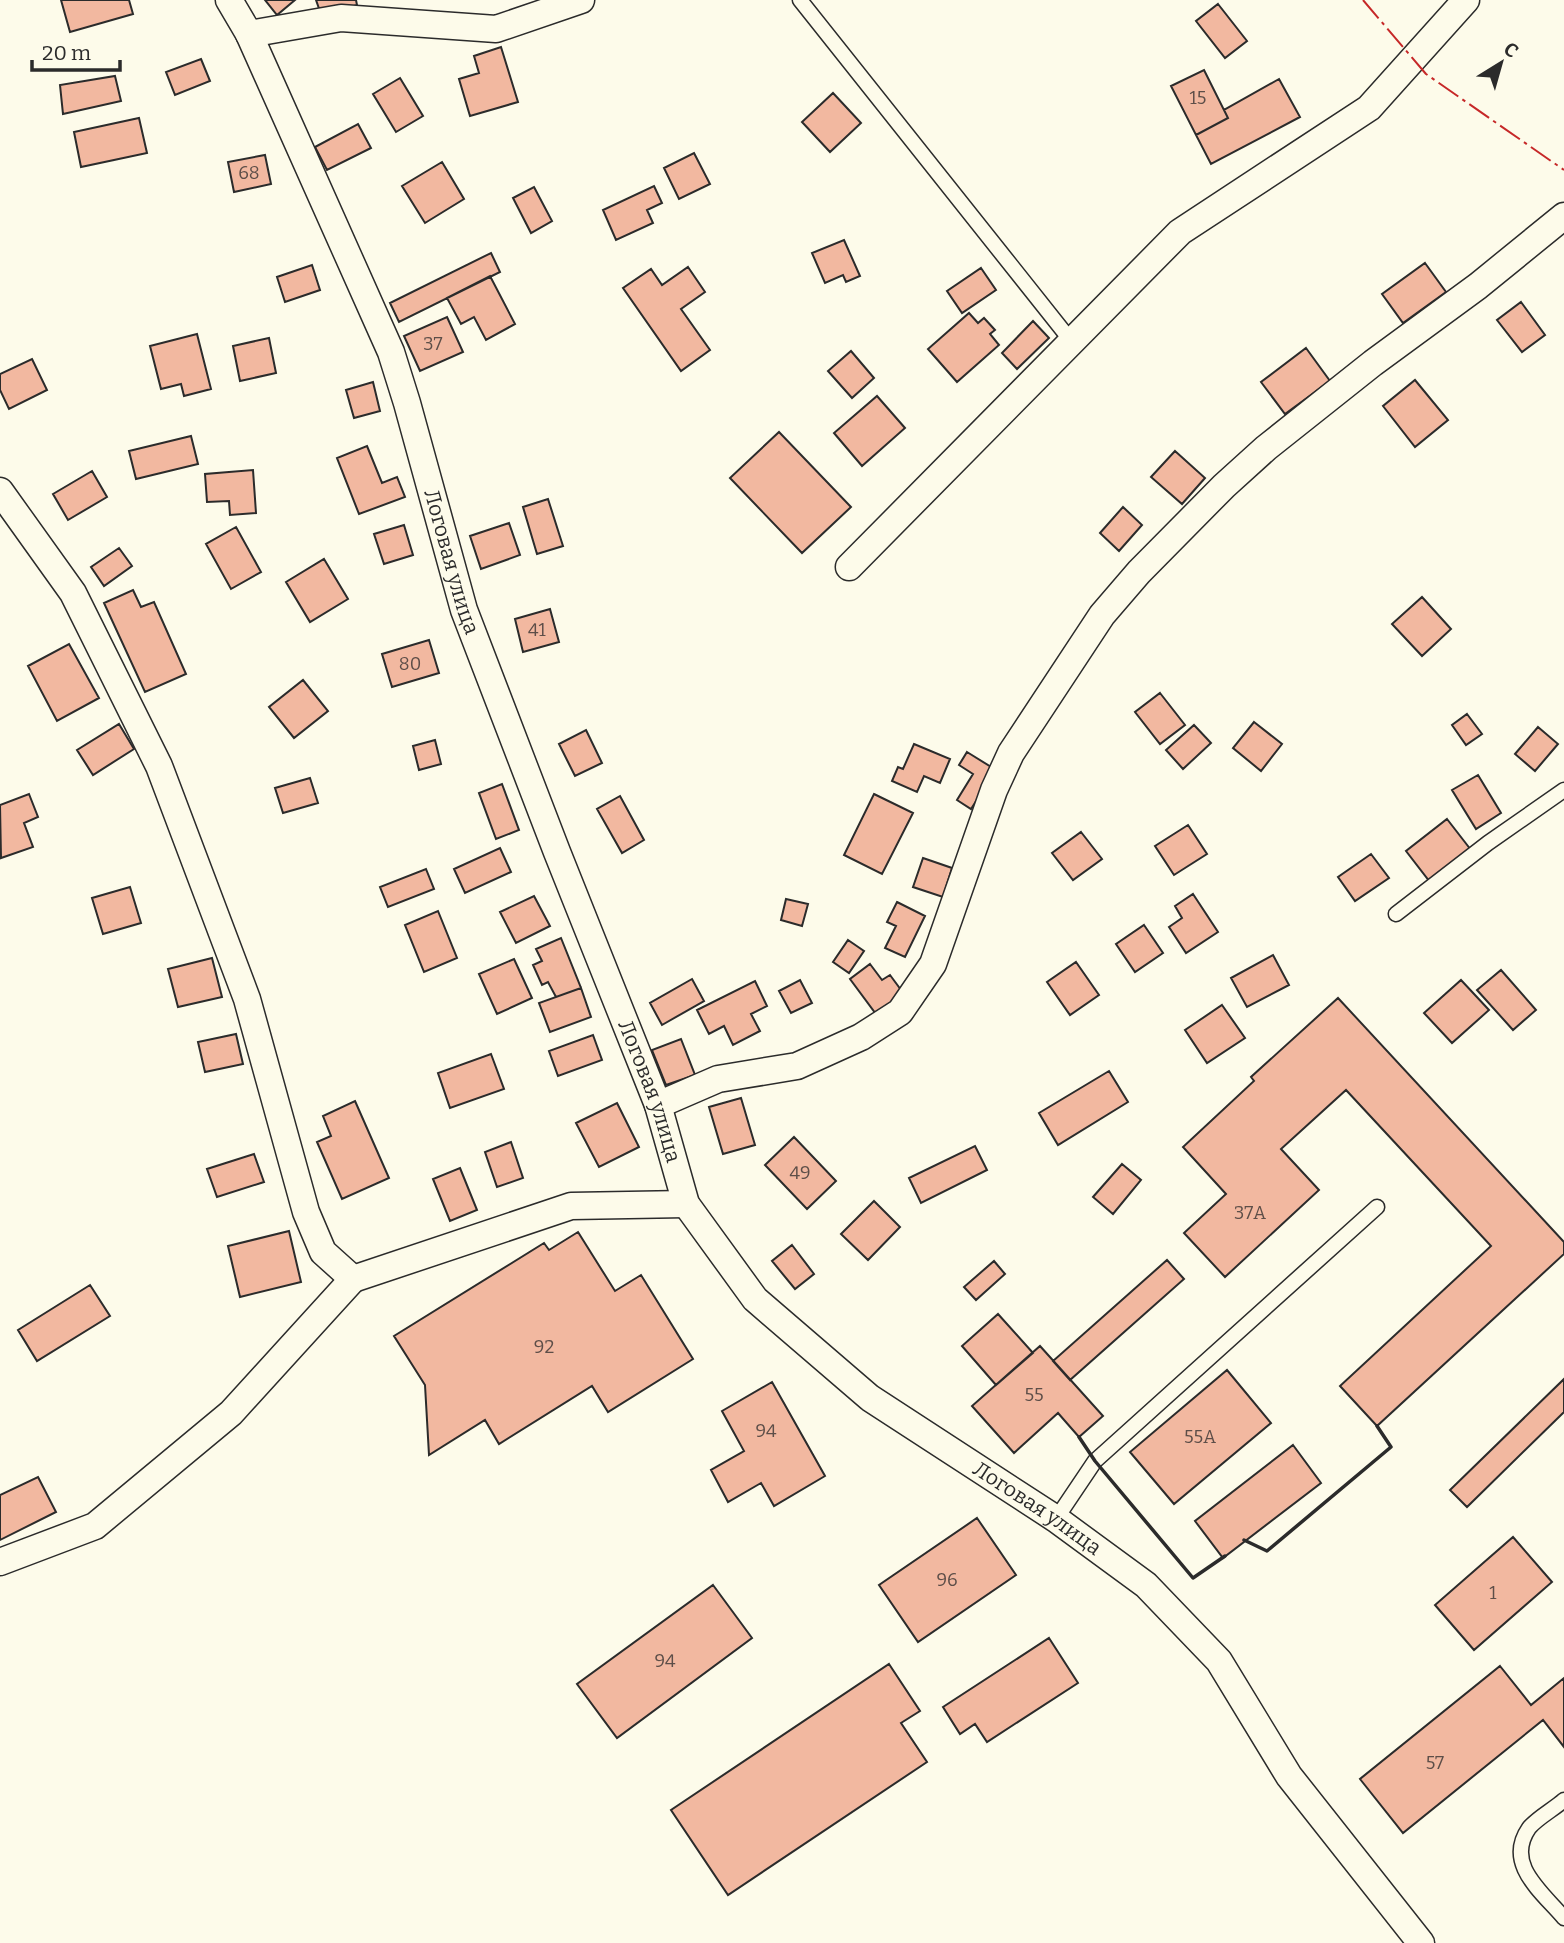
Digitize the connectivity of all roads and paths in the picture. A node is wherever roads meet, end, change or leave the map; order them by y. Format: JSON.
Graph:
{"nodes":[{"id":1,"x":229,"y":0,"type":"edge"},
{"id":2,"x":580,"y":0,"type":"edge"},
{"id":3,"x":800,"y":0,"type":"edge"},
{"id":4,"x":1466,"y":0,"type":"edge"},
{"id":5,"x":249,"y":34,"type":"junction"},
{"id":6,"x":1564,"y":216,"type":"edge"},
{"id":7,"x":1072,"y":342,"type":"junction"},
{"id":8,"x":0,"y":491,"type":"edge"},
{"id":9,"x":849,"y":567,"type":"dead end"},
{"id":10,"x":1564,"y":790,"type":"edge"},
{"id":11,"x":1396,"y":914,"type":"dead end"},
{"id":12,"x":658,"y":1105,"type":"junction"},
{"id":13,"x":686,"y":1204,"type":"junction"},
{"id":14,"x":1377,"y":1207,"type":"dead end"},
{"id":15,"x":353,"y":1279,"type":"junction"},
{"id":16,"x":1056,"y":1519,"type":"junction"},
{"id":17,"x":0,"y":1562,"type":"edge"},
{"id":18,"x":1564,"y":1800,"type":"edge"},
{"id":19,"x":1564,"y":1918,"type":"edge"},
{"id":20,"x":1420,"y":1943,"type":"edge"}],
"edges":[{"from":1,"to":5,"type":"street","name":"Логовая улица"},
{"from":2,"to":5,"type":"street"},
{"from":3,"to":7,"type":"lane"},
{"from":4,"to":7,"type":"street"},
{"from":5,"to":12,"type":"street","name":"Логовая улица"},
{"from":6,"to":12,"type":"street"},
{"from":7,"to":9,"type":"street"},
{"from":8,"to":15,"type":"street"},
{"from":10,"to":11,"type":"lane"},
{"from":12,"to":13,"type":"street","name":"Логовая улица"},
{"from":13,"to":15,"type":"street"},
{"from":13,"to":16,"type":"street","name":"Логовая улица"},
{"from":14,"to":16,"type":"lane"},
{"from":15,"to":17,"type":"street"},
{"from":16,"to":20,"type":"street","name":"Логовая улица"},
{"from":18,"to":19,"type":"lane"}]}
